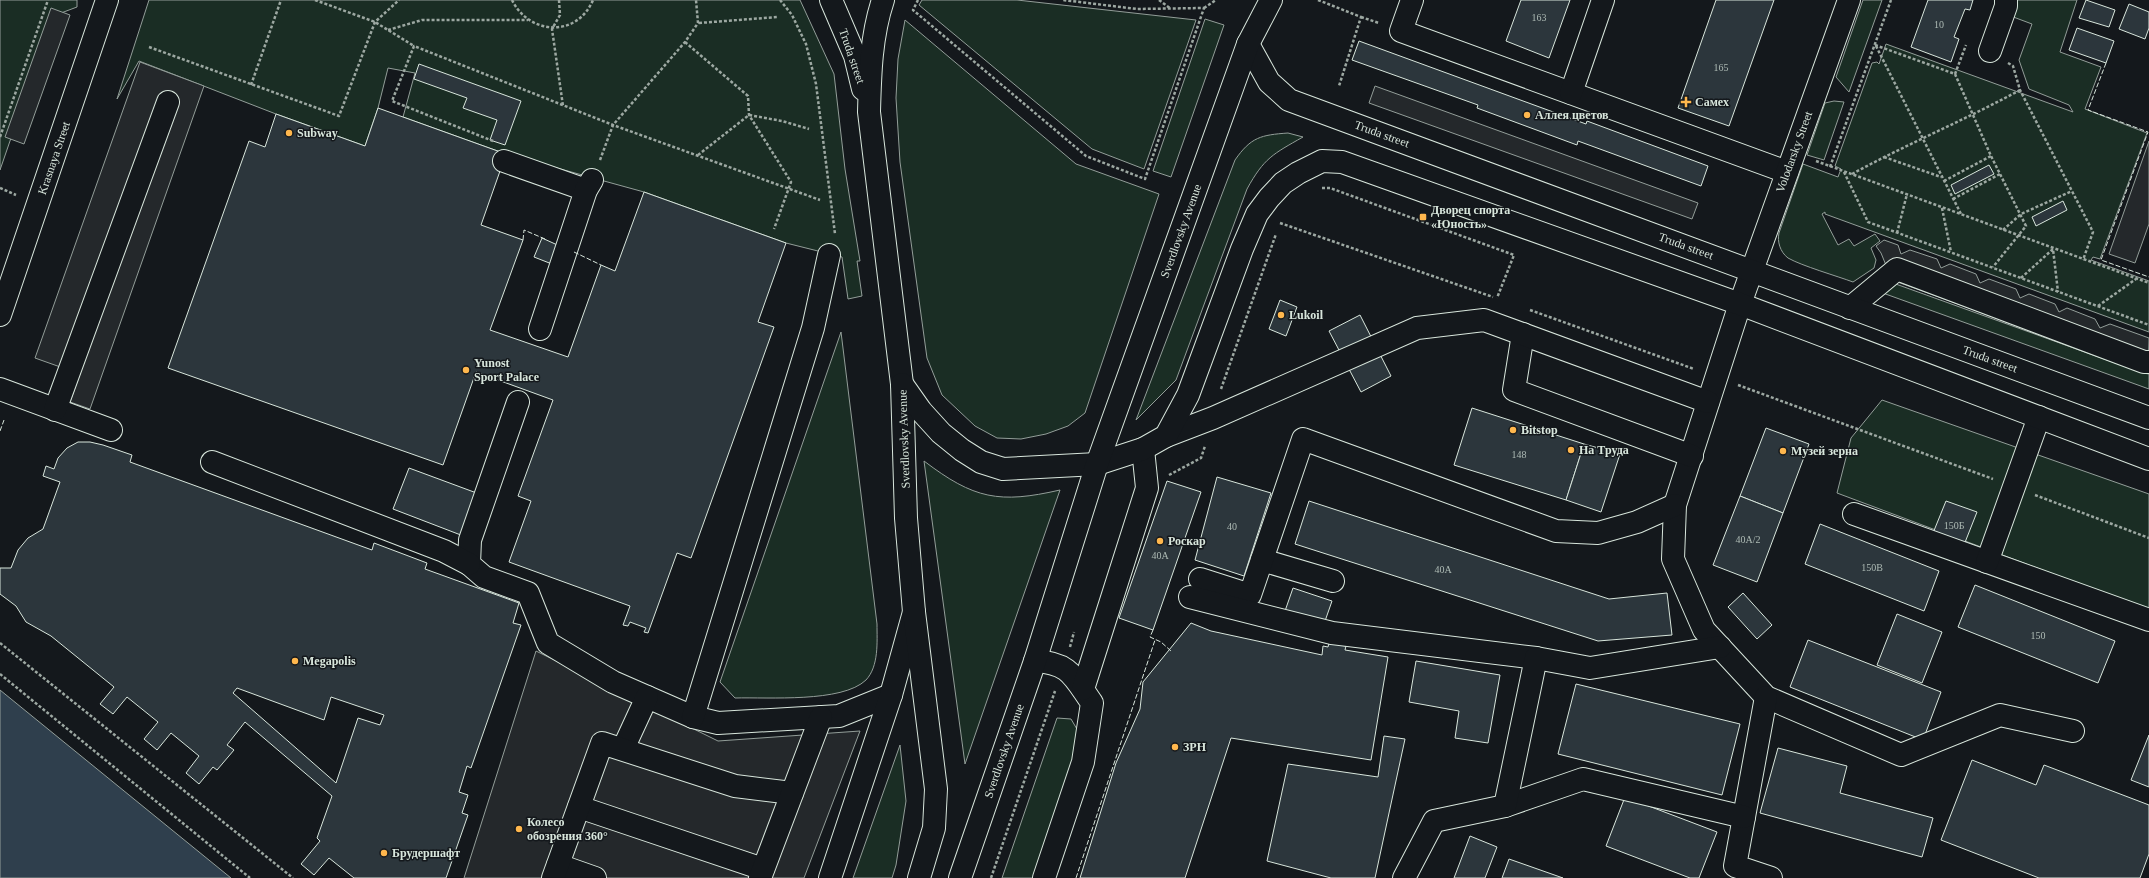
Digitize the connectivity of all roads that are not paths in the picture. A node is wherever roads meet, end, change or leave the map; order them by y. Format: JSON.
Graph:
{"nodes":[{"id":1,"x":107,"y":0,"type":"edge"},
{"id":2,"x":831,"y":0,"type":"edge"},
{"id":3,"x":883,"y":0,"type":"edge"},
{"id":4,"x":1271,"y":0,"type":"edge"},
{"id":5,"x":1412,"y":0,"type":"edge"},
{"id":6,"x":1603,"y":0,"type":"edge"},
{"id":7,"x":1849,"y":0,"type":"edge"},
{"id":8,"x":2006,"y":0,"type":"edge"},
{"id":9,"x":1248,"y":44,"type":"junction"},
{"id":10,"x":1990,"y":51,"type":"dead end"},
{"id":11,"x":1571,"y":93,"type":"junction"},
{"id":12,"x":168,"y":102,"type":"dead end"},
{"id":13,"x":870,"y":112,"type":"junction"},
{"id":14,"x":504,"y":161,"type":"dead end"},
{"id":15,"x":1790,"y":164,"type":"junction"},
{"id":16,"x":829,"y":255,"type":"road end"},
{"id":17,"x":1752,"y":270,"type":"junction"},
{"id":18,"x":1740,"y":304,"type":"junction"},
{"id":19,"x":1850,"y":308,"type":"junction"},
{"id":20,"x":0,"y":315,"type":"edge"},
{"id":21,"x":540,"y":329,"type":"dead end"},
{"id":22,"x":1523,"y":334,"type":"junction"},
{"id":23,"x":2149,"y":362,"type":"edge"},
{"id":24,"x":902,"y":384,"type":"junction"},
{"id":25,"x":0,"y":389,"type":"edge"},
{"id":26,"x":518,"y":402,"type":"dead end"},
{"id":27,"x":1708,"y":402,"type":"junction"},
{"id":28,"x":55,"y":410,"type":"junction"},
{"id":29,"x":2039,"y":417,"type":"junction"},
{"id":30,"x":2149,"y":418,"type":"edge"},
{"id":31,"x":111,"y":430,"type":"dead end"},
{"id":32,"x":1166,"y":436,"type":"junction"},
{"id":33,"x":1143,"y":450,"type":"junction"},
{"id":34,"x":1692,"y":456,"type":"junction"},
{"id":35,"x":2149,"y":459,"type":"edge"},
{"id":36,"x":212,"y":462,"type":"dead end"},
{"id":37,"x":1097,"y":464,"type":"junction"},
{"id":38,"x":1675,"y":505,"type":"junction"},
{"id":39,"x":1854,"y":514,"type":"dead end"},
{"id":40,"x":1262,"y":560,"type":"junction"},
{"id":41,"x":1987,"y":562,"type":"junction"},
{"id":42,"x":469,"y":564,"type":"junction"},
{"id":43,"x":1333,"y":581,"type":"dead end"},
{"id":44,"x":914,"y":612,"type":"junction"},
{"id":45,"x":2149,"y":620,"type":"edge"},
{"id":46,"x":1720,"y":647,"type":"junction"},
{"id":47,"x":1536,"y":658,"type":"junction"},
{"id":48,"x":1034,"y":661,"type":"junction"},
{"id":49,"x":1082,"y":689,"type":"junction"},
{"id":50,"x":891,"y":695,"type":"junction"},
{"id":51,"x":647,"y":697,"type":"junction"},
{"id":52,"x":1766,"y":697,"type":"junction"},
{"id":53,"x":694,"y":716,"type":"junction"},
{"id":54,"x":821,"y":717,"type":"junction"},
{"id":55,"x":2073,"y":731,"type":"dead end"},
{"id":56,"x":624,"y":749,"type":"junction"},
{"id":57,"x":792,"y":793,"type":"junction"},
{"id":58,"x":1505,"y":806,"type":"junction"},
{"id":59,"x":579,"y":807,"type":"junction"},
{"id":60,"x":1744,"y":817,"type":"junction"},
{"id":61,"x":555,"y":871,"type":"edge"},
{"id":62,"x":761,"y":874,"type":"edge"},
{"id":63,"x":595,"y":878,"type":"edge"},
{"id":64,"x":830,"y":878,"type":"edge"},
{"id":65,"x":919,"y":878,"type":"edge"},
{"id":66,"x":960,"y":878,"type":"edge"},
{"id":67,"x":1044,"y":878,"type":"edge"},
{"id":68,"x":1404,"y":878,"type":"edge"},
{"id":69,"x":1771,"y":878,"type":"edge"}],
"edges":[{"from":1,"to":20,"type":"main road","name":"Krasnaya Street"},
{"from":2,"to":13,"type":"main road","name":"Truda street"},
{"from":3,"to":13,"type":"main road","name":"Sverdlovsky Avenue"},
{"from":4,"to":9,"type":"main road","name":"Sverdlovsky Avenue"},
{"from":5,"to":11,"type":"main road"},
{"from":6,"to":11,"type":"main road"},
{"from":7,"to":15,"type":"main road","name":"Volodarsky Street"},
{"from":8,"to":10,"type":"main road"},
{"from":9,"to":17,"type":"main road","name":"Truda street"},
{"from":9,"to":37,"type":"main road","name":"Sverdlovsky Avenue"},
{"from":11,"to":15,"type":"main road"},
{"from":12,"to":28,"type":"main road"},
{"from":13,"to":24,"type":"main road","name":"Sverdlovsky Avenue"},
{"from":14,"to":21,"type":"main road"},
{"from":15,"to":17,"type":"main road","name":"Volodarsky Street"},
{"from":16,"to":53,"type":"main road"},
{"from":17,"to":18,"type":"main road","name":"Volodarsky Street"},
{"from":17,"to":19,"type":"main road","name":"Truda street"},
{"from":18,"to":27,"type":"main road","name":"Volodarsky Street"},
{"from":18,"to":29,"type":"main road"},
{"from":18,"to":32,"type":"main road"},
{"from":19,"to":23,"type":"main road"},
{"from":19,"to":30,"type":"main road","name":"Truda street"},
{"from":22,"to":27,"type":"main road"},
{"from":22,"to":32,"type":"main road"},
{"from":22,"to":34,"type":"main road"},
{"from":24,"to":37,"type":"main road"},
{"from":24,"to":44,"type":"main road","name":"Sverdlovsky Avenue"},
{"from":25,"to":28,"type":"main road"},
{"from":26,"to":42,"type":"main road"},
{"from":27,"to":34,"type":"main road","name":"Volodarsky Street"},
{"from":28,"to":31,"type":"main road"},
{"from":29,"to":35,"type":"main road"},
{"from":29,"to":41,"type":"main road"},
{"from":32,"to":33,"type":"main road"},
{"from":33,"to":37,"type":"main road"},
{"from":33,"to":49,"type":"main road"},
{"from":34,"to":38,"type":"main road","name":"Volodarsky Street"},
{"from":36,"to":42,"type":"main road"},
{"from":37,"to":48,"type":"main road","name":"Sverdlovsky Avenue"},
{"from":38,"to":40,"type":"main road"},
{"from":38,"to":46,"type":"main road","name":"Volodarsky Street"},
{"from":39,"to":41,"type":"main road"},
{"from":40,"to":43,"type":"main road"},
{"from":40,"to":47,"type":"main road"},
{"from":41,"to":45,"type":"main road"},
{"from":42,"to":51,"type":"main road"},
{"from":44,"to":50,"type":"main road"},
{"from":44,"to":65,"type":"main road","name":"Sverdlovsky Avenue"},
{"from":46,"to":47,"type":"main road"},
{"from":46,"to":52,"type":"main road","name":"Volodarsky Street"},
{"from":47,"to":58,"type":"main road"},
{"from":48,"to":49,"type":"main road"},
{"from":48,"to":66,"type":"main road","name":"Sverdlovsky Avenue"},
{"from":49,"to":67,"type":"main road"},
{"from":50,"to":54,"type":"main road"},
{"from":50,"to":64,"type":"main road"},
{"from":51,"to":53,"type":"main road"},
{"from":51,"to":56,"type":"main road"},
{"from":52,"to":55,"type":"main road"},
{"from":52,"to":60,"type":"main road"},
{"from":53,"to":54,"type":"main road"},
{"from":54,"to":57,"type":"main road"},
{"from":56,"to":57,"type":"main road"},
{"from":56,"to":59,"type":"main road"},
{"from":57,"to":62,"type":"main road"},
{"from":58,"to":60,"type":"main road"},
{"from":58,"to":68,"type":"main road"},
{"from":59,"to":61,"type":"main road"},
{"from":59,"to":62,"type":"main road"},
{"from":60,"to":69,"type":"main road"},
{"from":61,"to":63,"type":"main road"}]}
